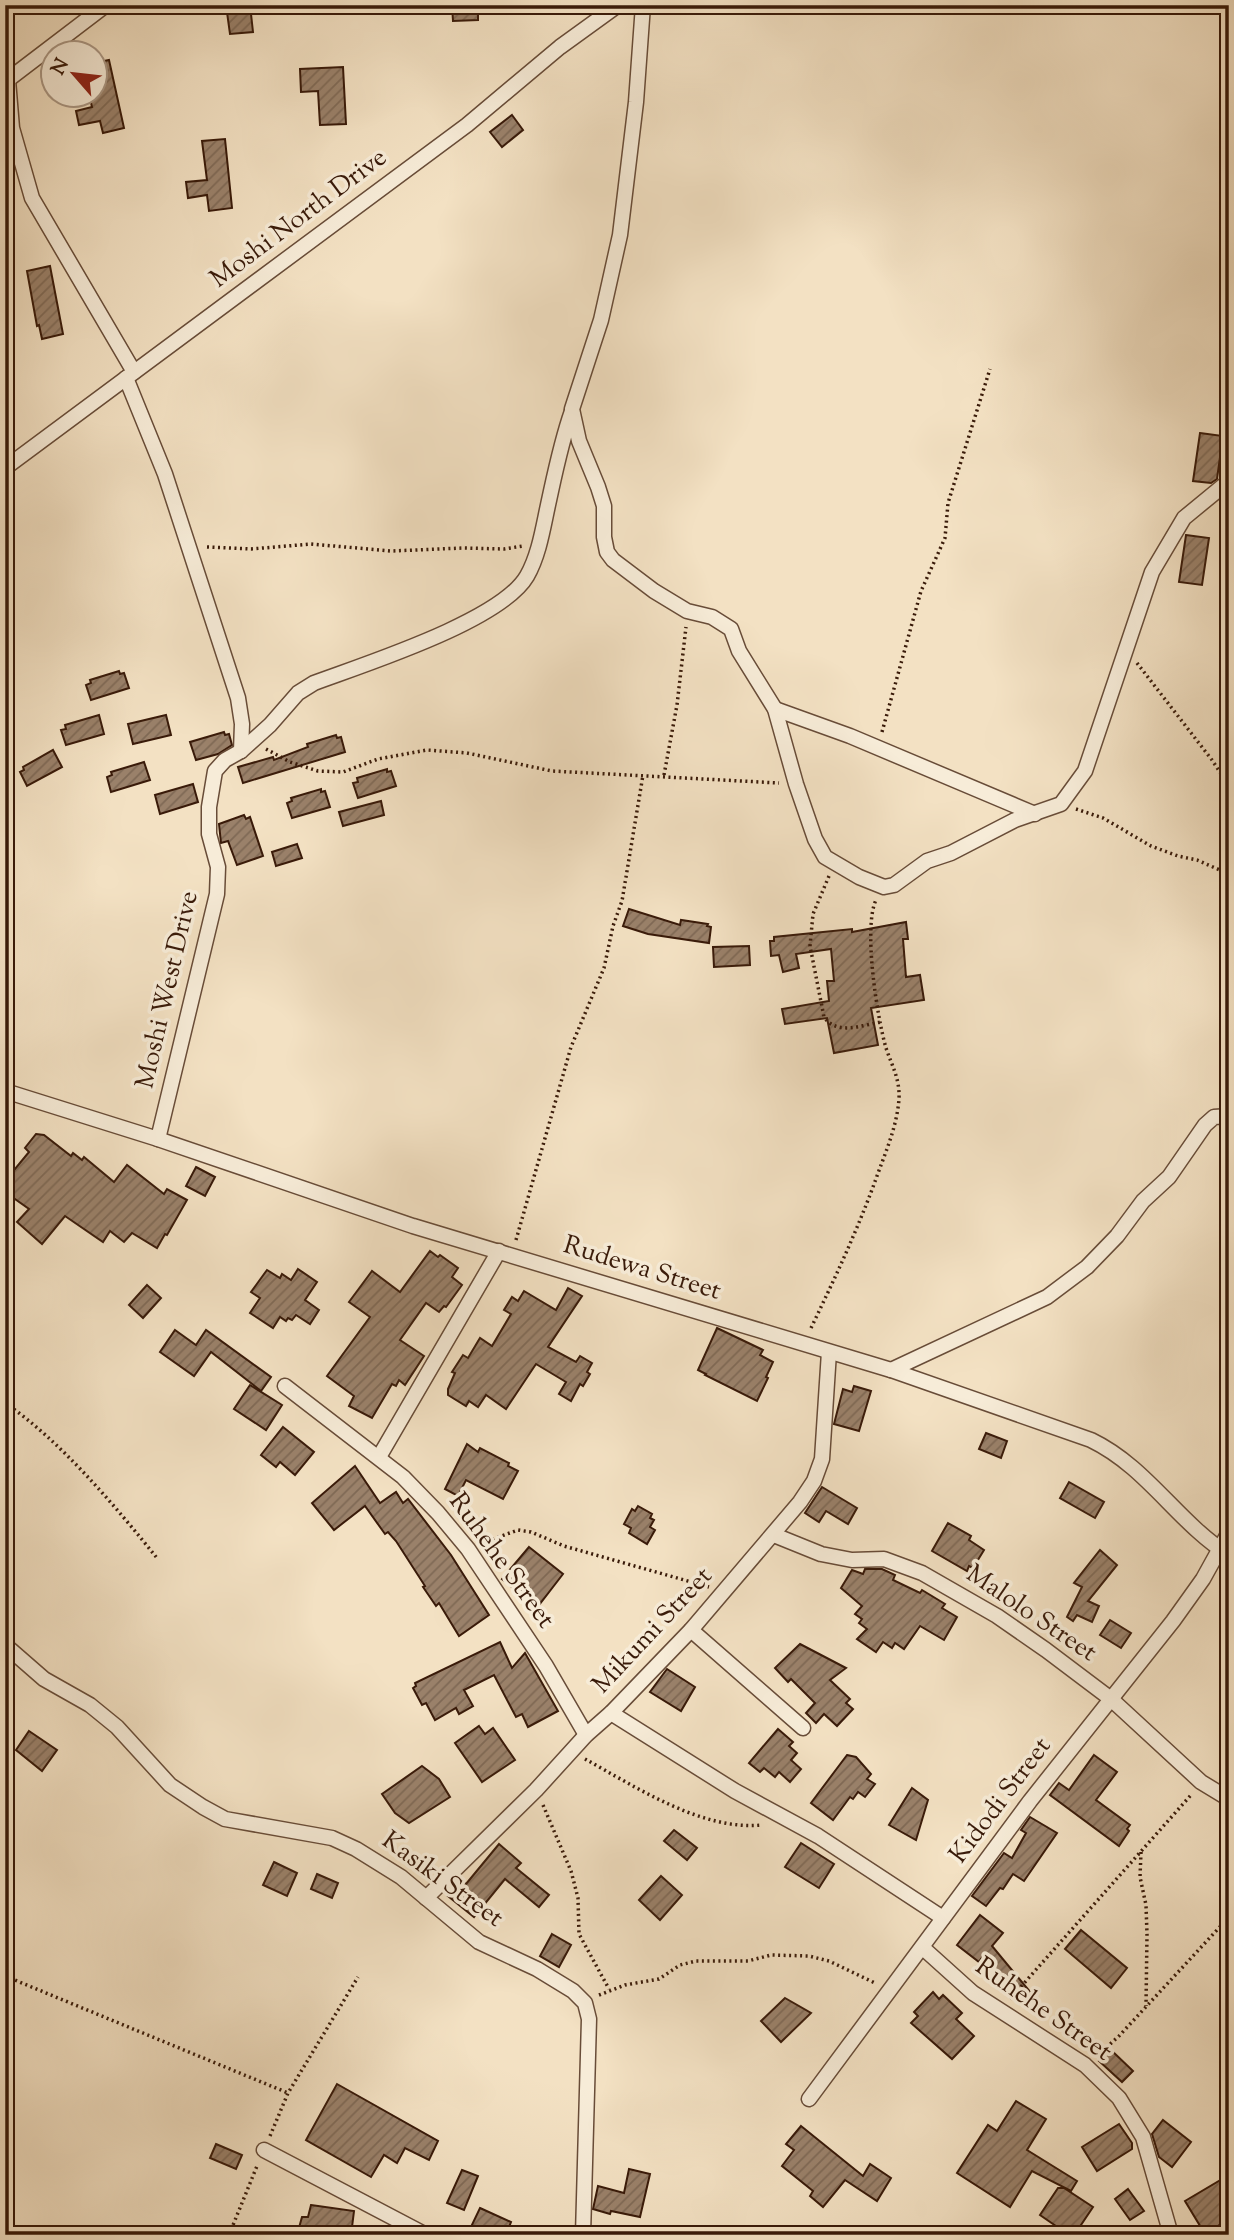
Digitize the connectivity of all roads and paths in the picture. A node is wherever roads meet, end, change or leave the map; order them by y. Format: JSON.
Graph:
{"nodes":[{"id":1,"x":106,"y":5,"type":"edge"},
{"id":2,"x":618,"y":5,"type":"edge"},
{"id":3,"x":643,"y":5,"type":"edge"},
{"id":4,"x":7,"y":81,"type":"edge"},
{"id":5,"x":990,"y":369,"type":"dead end"},
{"id":6,"x":130,"y":375,"type":"junction"},
{"id":7,"x":572,"y":409,"type":"junction"},
{"id":8,"x":5,"y":468,"type":"edge"},
{"id":9,"x":1229,"y":481,"type":"edge"},
{"id":10,"x":540,"y":543,"type":"junction"},
{"id":11,"x":187,"y":545,"type":"junction"},
{"id":12,"x":687,"y":611,"type":"junction"},
{"id":13,"x":1127,"y":650,"type":"junction"},
{"id":14,"x":775,"y":709,"type":"junction"},
{"id":15,"x":252,"y":740,"type":"junction"},
{"id":16,"x":878,"y":747,"type":"junction"},
{"id":17,"x":241,"y":751,"type":"junction"},
{"id":18,"x":643,"y":775,"type":"junction"},
{"id":19,"x":664,"y":775,"type":"junction"},
{"id":20,"x":12,"y":777,"type":"dead end"},
{"id":21,"x":5,"y":779,"type":"edge"},
{"id":22,"x":796,"y":784,"type":"junction"},
{"id":23,"x":1229,"y":786,"type":"edge"},
{"id":24,"x":1061,"y":804,"type":"junction"},
{"id":25,"x":1035,"y":814,"type":"junction"},
{"id":26,"x":835,"y":864,"type":"junction"},
{"id":27,"x":1229,"y":874,"type":"edge"},
{"id":28,"x":884,"y":887,"type":"junction"},
{"id":29,"x":881,"y":1021,"type":"junction"},
{"id":30,"x":5,"y":1091,"type":"edge"},
{"id":31,"x":1229,"y":1116,"type":"edge"},
{"id":32,"x":158,"y":1139,"type":"junction"},
{"id":33,"x":505,"y":1253,"type":"junction"},
{"id":34,"x":804,"y":1343,"type":"junction"},
{"id":35,"x":829,"y":1352,"type":"junction"},
{"id":36,"x":891,"y":1370,"type":"junction"},
{"id":37,"x":285,"y":1386,"type":"dead end"},
{"id":38,"x":5,"y":1403,"type":"edge"},
{"id":39,"x":379,"y":1457,"type":"junction"},
{"id":40,"x":1229,"y":1532,"type":"edge"},
{"id":41,"x":774,"y":1535,"type":"junction"},
{"id":42,"x":468,"y":1549,"type":"junction"},
{"id":43,"x":1225,"y":1553,"type":"edge"},
{"id":44,"x":157,"y":1558,"type":"dead end"},
{"id":45,"x":724,"y":1591,"type":"junction"},
{"id":46,"x":691,"y":1630,"type":"junction"},
{"id":47,"x":5,"y":1645,"type":"edge"},
{"id":48,"x":1111,"y":1699,"type":"junction"},
{"id":49,"x":611,"y":1713,"type":"junction"},
{"id":50,"x":803,"y":1728,"type":"dead end"},
{"id":51,"x":586,"y":1735,"type":"junction"},
{"id":52,"x":571,"y":1751,"type":"junction"},
{"id":53,"x":1201,"y":1782,"type":"junction"},
{"id":54,"x":536,"y":1790,"type":"junction"},
{"id":55,"x":1229,"y":1799,"type":"edge"},
{"id":56,"x":790,"y":1822,"type":"junction"},
{"id":57,"x":1141,"y":1853,"type":"junction"},
{"id":58,"x":426,"y":1898,"type":"junction"},
{"id":59,"x":1229,"y":1917,"type":"edge"},
{"id":60,"x":943,"y":1918,"type":"junction"},
{"id":61,"x":923,"y":1948,"type":"junction"},
{"id":62,"x":5,"y":1976,"type":"edge"},
{"id":63,"x":358,"y":1978,"type":"dead end"},
{"id":64,"x":609,"y":1989,"type":"junction"},
{"id":65,"x":889,"y":1991,"type":"junction"},
{"id":66,"x":585,"y":2003,"type":"junction"},
{"id":67,"x":1146,"y":2006,"type":"junction"},
{"id":68,"x":1000,"y":2011,"type":"junction"},
{"id":69,"x":1086,"y":2065,"type":"junction"},
{"id":70,"x":288,"y":2093,"type":"junction"},
{"id":71,"x":809,"y":2099,"type":"dead end"},
{"id":72,"x":264,"y":2150,"type":"junction"},
{"id":73,"x":848,"y":2228,"type":"dead end"},
{"id":74,"x":229,"y":2235,"type":"edge"},
{"id":75,"x":426,"y":2235,"type":"edge"},
{"id":76,"x":583,"y":2235,"type":"edge"},
{"id":77,"x":843,"y":2235,"type":"edge"},
{"id":78,"x":1171,"y":2235,"type":"edge"}],
"edges":[{"from":1,"to":4,"type":"street"},
{"from":2,"to":6,"type":"street","name":"Moshi North Drive"},
{"from":3,"to":7,"type":"street","name":"Moshi West Drive"},
{"from":4,"to":6,"type":"street"},
{"from":5,"to":16,"type":"path"},
{"from":6,"to":8,"type":"street","name":"Moshi North Drive"},
{"from":6,"to":11,"type":"street"},
{"from":7,"to":10,"type":"street","name":"Moshi West Drive"},
{"from":7,"to":12,"type":"street"},
{"from":9,"to":13,"type":"street"},
{"from":10,"to":11,"type":"path"},
{"from":10,"to":15,"type":"street","name":"Moshi West Drive"},
{"from":11,"to":17,"type":"street"},
{"from":12,"to":14,"type":"street"},
{"from":12,"to":19,"type":"path"},
{"from":13,"to":23,"type":"path"},
{"from":13,"to":24,"type":"street"},
{"from":14,"to":16,"type":"street"},
{"from":14,"to":22,"type":"street"},
{"from":15,"to":17,"type":"street","name":"Moshi West Drive"},
{"from":15,"to":18,"type":"path"},
{"from":16,"to":25,"type":"street"},
{"from":17,"to":32,"type":"street","name":"Moshi West Drive"},
{"from":18,"to":19,"type":"path"},
{"from":18,"to":33,"type":"path"},
{"from":19,"to":22,"type":"path"},
{"from":20,"to":21,"type":"path"},
{"from":22,"to":26,"type":"street"},
{"from":24,"to":25,"type":"street"},
{"from":24,"to":27,"type":"path"},
{"from":25,"to":28,"type":"street"},
{"from":26,"to":28,"type":"street"},
{"from":26,"to":29,"type":"path"},
{"from":28,"to":29,"type":"path"},
{"from":29,"to":34,"type":"path"},
{"from":30,"to":32,"type":"street","name":"Rudewa Street"},
{"from":31,"to":36,"type":"street"},
{"from":32,"to":33,"type":"street","name":"Rudewa Street"},
{"from":33,"to":34,"type":"street","name":"Rudewa Street"},
{"from":33,"to":39,"type":"street"},
{"from":34,"to":35,"type":"street","name":"Rudewa Street"},
{"from":35,"to":36,"type":"street","name":"Rudewa Street"},
{"from":35,"to":41,"type":"street","name":"Mikumi Street"},
{"from":36,"to":43,"type":"street","name":"Rudewa Street"},
{"from":37,"to":39,"type":"street","name":"Ruhehe Street"},
{"from":38,"to":44,"type":"path"},
{"from":39,"to":42,"type":"street","name":"Ruhehe Street"},
{"from":40,"to":43,"type":"street","name":"Kidodi Street"},
{"from":41,"to":45,"type":"street","name":"Mikumi Street"},
{"from":41,"to":48,"type":"street","name":"Malolo Street"},
{"from":42,"to":45,"type":"path"},
{"from":42,"to":51,"type":"street","name":"Ruhehe Street"},
{"from":43,"to":48,"type":"street","name":"Kidodi Street"},
{"from":45,"to":46,"type":"street","name":"Mikumi Street"},
{"from":46,"to":49,"type":"street","name":"Mikumi Street"},
{"from":46,"to":50,"type":"street"},
{"from":47,"to":58,"type":"street","name":"Kasiki Street"},
{"from":48,"to":53,"type":"street","name":"Malolo Street"},
{"from":48,"to":60,"type":"street","name":"Kidodi Street"},
{"from":49,"to":51,"type":"street","name":"Mikumi Street"},
{"from":49,"to":56,"type":"street"},
{"from":51,"to":52,"type":"street","name":"Mikumi Street"},
{"from":52,"to":54,"type":"street","name":"Mikumi Street"},
{"from":52,"to":56,"type":"path"},
{"from":53,"to":55,"type":"street","name":"Malolo Street"},
{"from":53,"to":57,"type":"path"},
{"from":54,"to":58,"type":"street","name":"Mikumi Street"},
{"from":54,"to":64,"type":"path"},
{"from":56,"to":60,"type":"street"},
{"from":57,"to":67,"type":"path"},
{"from":57,"to":68,"type":"path"},
{"from":58,"to":66,"type":"street","name":"Kasiki Street"},
{"from":59,"to":67,"type":"path"},
{"from":60,"to":61,"type":"street","name":"Kidodi Street"},
{"from":61,"to":65,"type":"street","name":"Kidodi Street"},
{"from":61,"to":68,"type":"street","name":"Ruhehe Street"},
{"from":62,"to":70,"type":"path"},
{"from":63,"to":70,"type":"path"},
{"from":64,"to":65,"type":"path"},
{"from":64,"to":66,"type":"path"},
{"from":65,"to":71,"type":"street","name":"Kidodi Street"},
{"from":66,"to":76,"type":"street"},
{"from":67,"to":69,"type":"path"},
{"from":68,"to":69,"type":"street","name":"Ruhehe Street"},
{"from":69,"to":78,"type":"street","name":"Ruhehe Street"},
{"from":70,"to":72,"type":"path"},
{"from":72,"to":74,"type":"path"},
{"from":72,"to":75,"type":"street"},
{"from":73,"to":77,"type":"path"}]}
